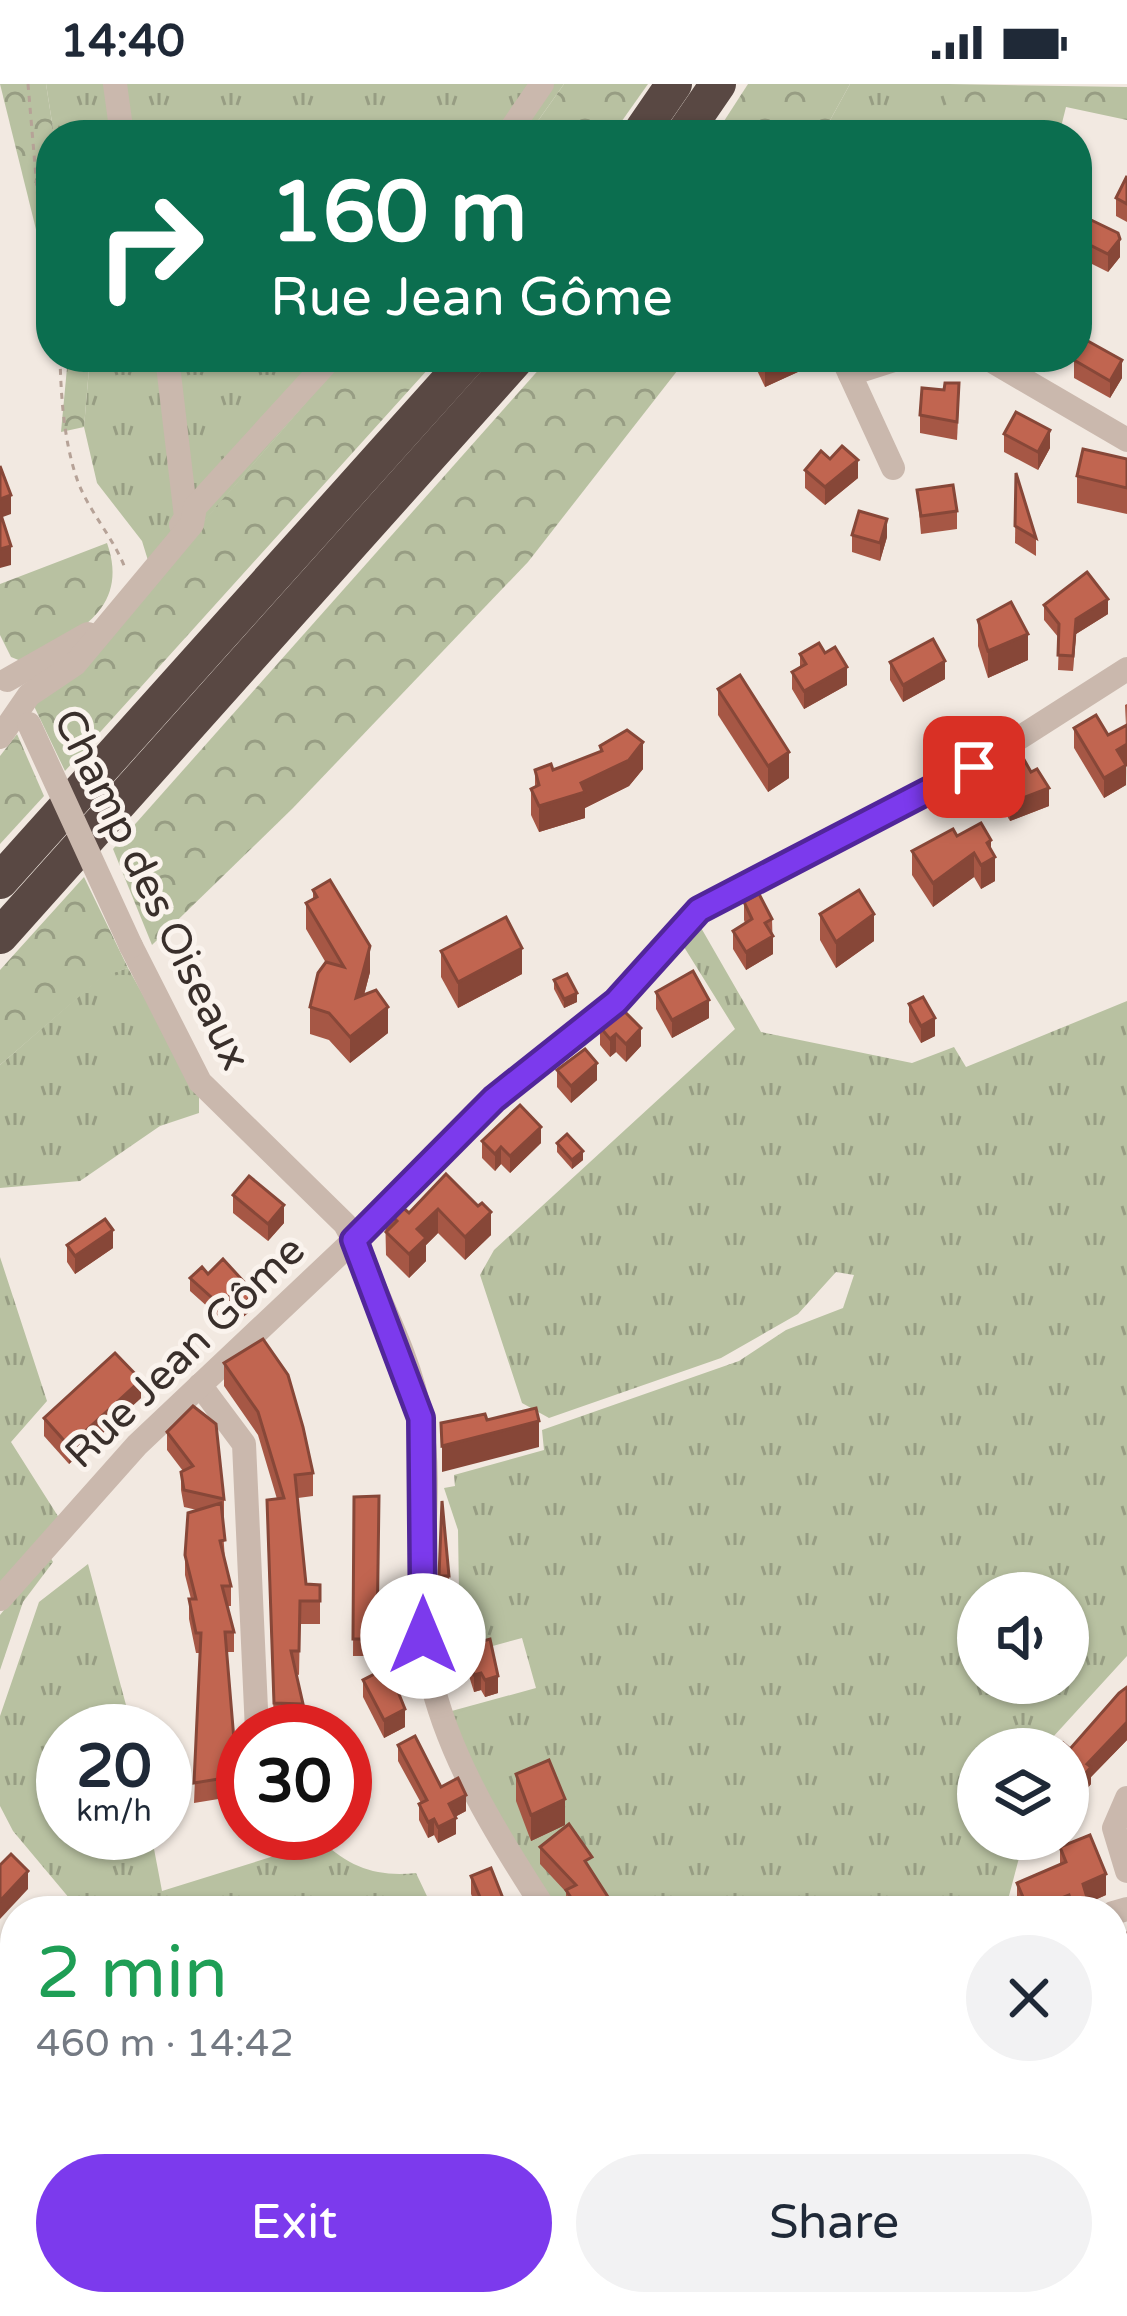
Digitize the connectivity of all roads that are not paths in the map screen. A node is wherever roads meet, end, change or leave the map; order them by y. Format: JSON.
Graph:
{"nodes":[{"id":1,"x":116,"y":84,"type":"edge"},
{"id":2,"x":542,"y":84,"type":"edge"},
{"id":3,"x":674,"y":84,"type":"edge"},
{"id":4,"x":718,"y":84,"type":"edge"},
{"id":5,"x":120,"y":120,"type":"edge"},
{"id":6,"x":517,"y":120,"type":"edge"},
{"id":7,"x":649,"y":120,"type":"edge"},
{"id":8,"x":693,"y":120,"type":"edge"},
{"id":9,"x":169,"y":372,"type":"edge"},
{"id":10,"x":318,"y":372,"type":"edge"},
{"id":11,"x":457,"y":372,"type":"edge"},
{"id":12,"x":505,"y":372,"type":"edge"},
{"id":13,"x":849,"y":372,"type":"edge"},
{"id":14,"x":1011,"y":372,"type":"edge"},
{"id":15,"x":1127,"y":440,"type":"edge"},
{"id":16,"x":893,"y":468,"type":"dead end"},
{"id":17,"x":1127,"y":669,"type":"edge"},
{"id":18,"x":4,"y":671,"type":"edge"},
{"id":19,"x":25,"y":717,"type":"junction"},
{"id":20,"x":0,"y":737,"type":"edge"},
{"id":21,"x":0,"y":880,"type":"edge"},
{"id":22,"x":0,"y":936,"type":"edge"},
{"id":23,"x":354,"y":1240,"type":"junction"},
{"id":24,"x":200,"y":1385,"type":"junction"},
{"id":25,"x":0,"y":1599,"type":"edge"},
{"id":26,"x":256,"y":1704,"type":"edge"},
{"id":27,"x":1127,"y":1798,"type":"edge"},
{"id":28,"x":1127,"y":1871,"type":"edge"},
{"id":29,"x":536,"y":1896,"type":"edge"}],
"edges":[{"from":1,"to":5,"type":"street"},
{"from":2,"to":6,"type":"street"},
{"from":3,"to":7,"type":"highway"},
{"from":4,"to":8,"type":"highway"},
{"from":9,"to":18,"type":"street"},
{"from":10,"to":19,"type":"street"},
{"from":11,"to":21,"type":"highway"},
{"from":12,"to":22,"type":"highway"},
{"from":13,"to":16,"type":"street"},
{"from":14,"to":15,"type":"street"},
{"from":17,"to":23,"type":"street","name":"Rue Jean Gôme"},
{"from":18,"to":19,"type":"street","name":"Champ des Oiseaux"},
{"from":19,"to":20,"type":"street"},
{"from":19,"to":23,"type":"street","name":"Champ des Oiseaux","bridge":true},
{"from":23,"to":24,"type":"street","name":"Rue Jean Gôme"},
{"from":23,"to":29,"type":"street"},
{"from":24,"to":25,"type":"street","name":"Rue Jean Gôme"},
{"from":24,"to":26,"type":"street"},
{"from":27,"to":28,"type":"street"}]}
